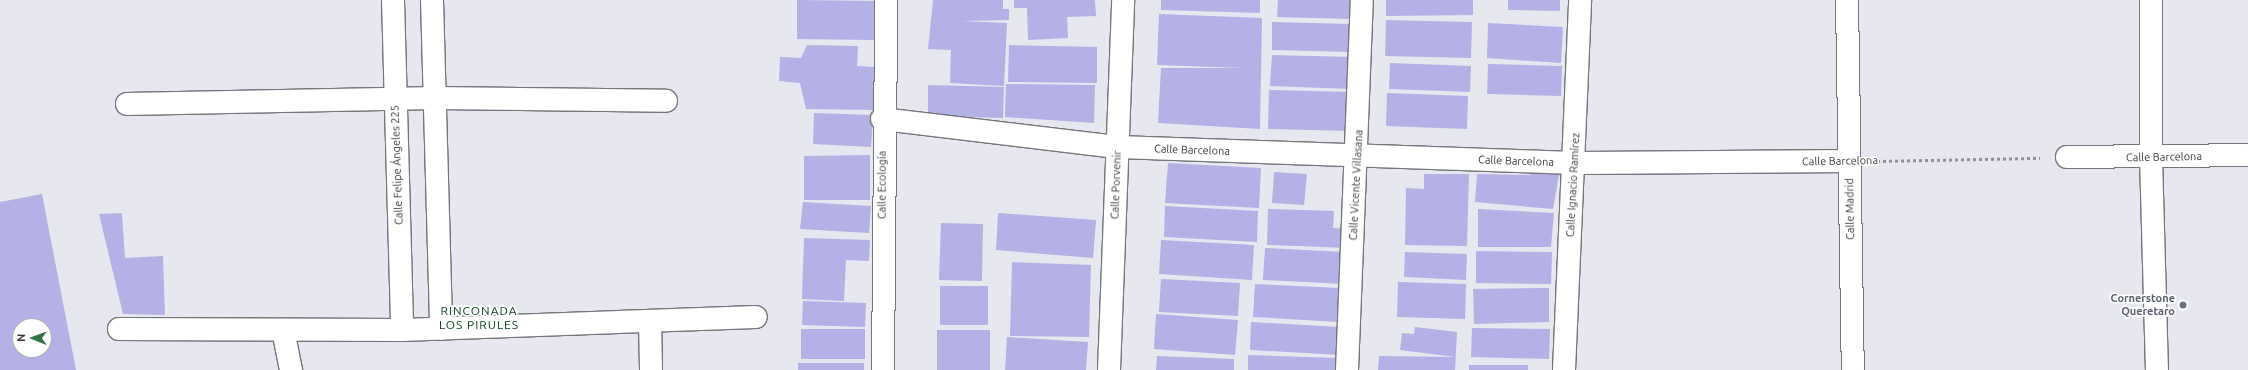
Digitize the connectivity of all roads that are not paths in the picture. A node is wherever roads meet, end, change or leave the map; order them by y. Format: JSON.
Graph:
{"nodes":[{"id":1,"x":393,"y":0,"type":"edge"},
{"id":2,"x":432,"y":0,"type":"edge"},
{"id":3,"x":886,"y":0,"type":"edge"},
{"id":4,"x":1123,"y":0,"type":"edge"},
{"id":5,"x":1362,"y":0,"type":"edge"},
{"id":6,"x":1580,"y":0,"type":"edge"},
{"id":7,"x":1848,"y":0,"type":"edge"},
{"id":8,"x":2151,"y":0,"type":"edge"},
{"id":9,"x":435,"y":98,"type":"junction"},
{"id":10,"x":396,"y":99,"type":"junction"},
{"id":11,"x":666,"y":101,"type":"dead end"},
{"id":12,"x":127,"y":104,"type":"dead end"},
{"id":13,"x":882,"y":119,"type":"junction"},
{"id":14,"x":1118,"y":147,"type":"junction"},
{"id":15,"x":2248,"y":155,"type":"edge"},
{"id":16,"x":1358,"y":157,"type":"junction"},
{"id":17,"x":2067,"y":157,"type":"road end"},
{"id":18,"x":2151,"y":157,"type":"junction"},
{"id":19,"x":1849,"y":161,"type":"junction"},
{"id":20,"x":1575,"y":163,"type":"junction"},
{"id":21,"x":756,"y":317,"type":"dead end"},
{"id":22,"x":650,"y":321,"type":"junction"},
{"id":23,"x":119,"y":329,"type":"dead end"},
{"id":24,"x":442,"y":329,"type":"junction"},
{"id":25,"x":283,"y":330,"type":"junction"},
{"id":26,"x":402,"y":330,"type":"junction"},
{"id":27,"x":291,"y":370,"type":"edge"},
{"id":28,"x":651,"y":370,"type":"edge"},
{"id":29,"x":883,"y":370,"type":"edge"},
{"id":30,"x":1109,"y":370,"type":"edge"},
{"id":31,"x":1347,"y":370,"type":"edge"},
{"id":32,"x":1564,"y":370,"type":"edge"},
{"id":33,"x":1853,"y":370,"type":"edge"},
{"id":34,"x":2157,"y":370,"type":"edge"}],
"edges":[{"from":1,"to":10,"type":"street","name":"Calle Felipe Ángeles 225"},
{"from":2,"to":9,"type":"street"},
{"from":3,"to":13,"type":"street","name":"Calle Ecología"},
{"from":4,"to":14,"type":"street","name":"Calle Porvenir"},
{"from":5,"to":16,"type":"street","name":"Calle Vicente Villasana"},
{"from":6,"to":20,"type":"street","name":"Calle Ignacio Ramírez"},
{"from":7,"to":19,"type":"street","name":"Calle Madrid"},
{"from":8,"to":18,"type":"street"},
{"from":9,"to":10,"type":"street"},
{"from":9,"to":11,"type":"street"},
{"from":9,"to":24,"type":"street"},
{"from":10,"to":12,"type":"street"},
{"from":10,"to":26,"type":"street","name":"Calle Felipe Ángeles 225"},
{"from":13,"to":14,"type":"street","name":"Calle Barcelona"},
{"from":13,"to":29,"type":"street","name":"Calle Ecología"},
{"from":14,"to":16,"type":"street","name":"Calle Barcelona"},
{"from":14,"to":30,"type":"street","name":"Calle Porvenir"},
{"from":15,"to":18,"type":"street","name":"Calle Barcelona"},
{"from":16,"to":20,"type":"street","name":"Calle Barcelona"},
{"from":16,"to":31,"type":"street","name":"Calle Vicente Villasana"},
{"from":17,"to":18,"type":"street","name":"Calle Barcelona"},
{"from":18,"to":34,"type":"street"},
{"from":19,"to":20,"type":"street","name":"Calle Barcelona"},
{"from":19,"to":33,"type":"street","name":"Calle Madrid"},
{"from":20,"to":32,"type":"street","name":"Calle Ignacio Ramírez"},
{"from":21,"to":22,"type":"street"},
{"from":22,"to":24,"type":"street"},
{"from":22,"to":28,"type":"street"},
{"from":23,"to":25,"type":"street"},
{"from":24,"to":26,"type":"street"},
{"from":25,"to":26,"type":"street"},
{"from":25,"to":27,"type":"street"}]}
